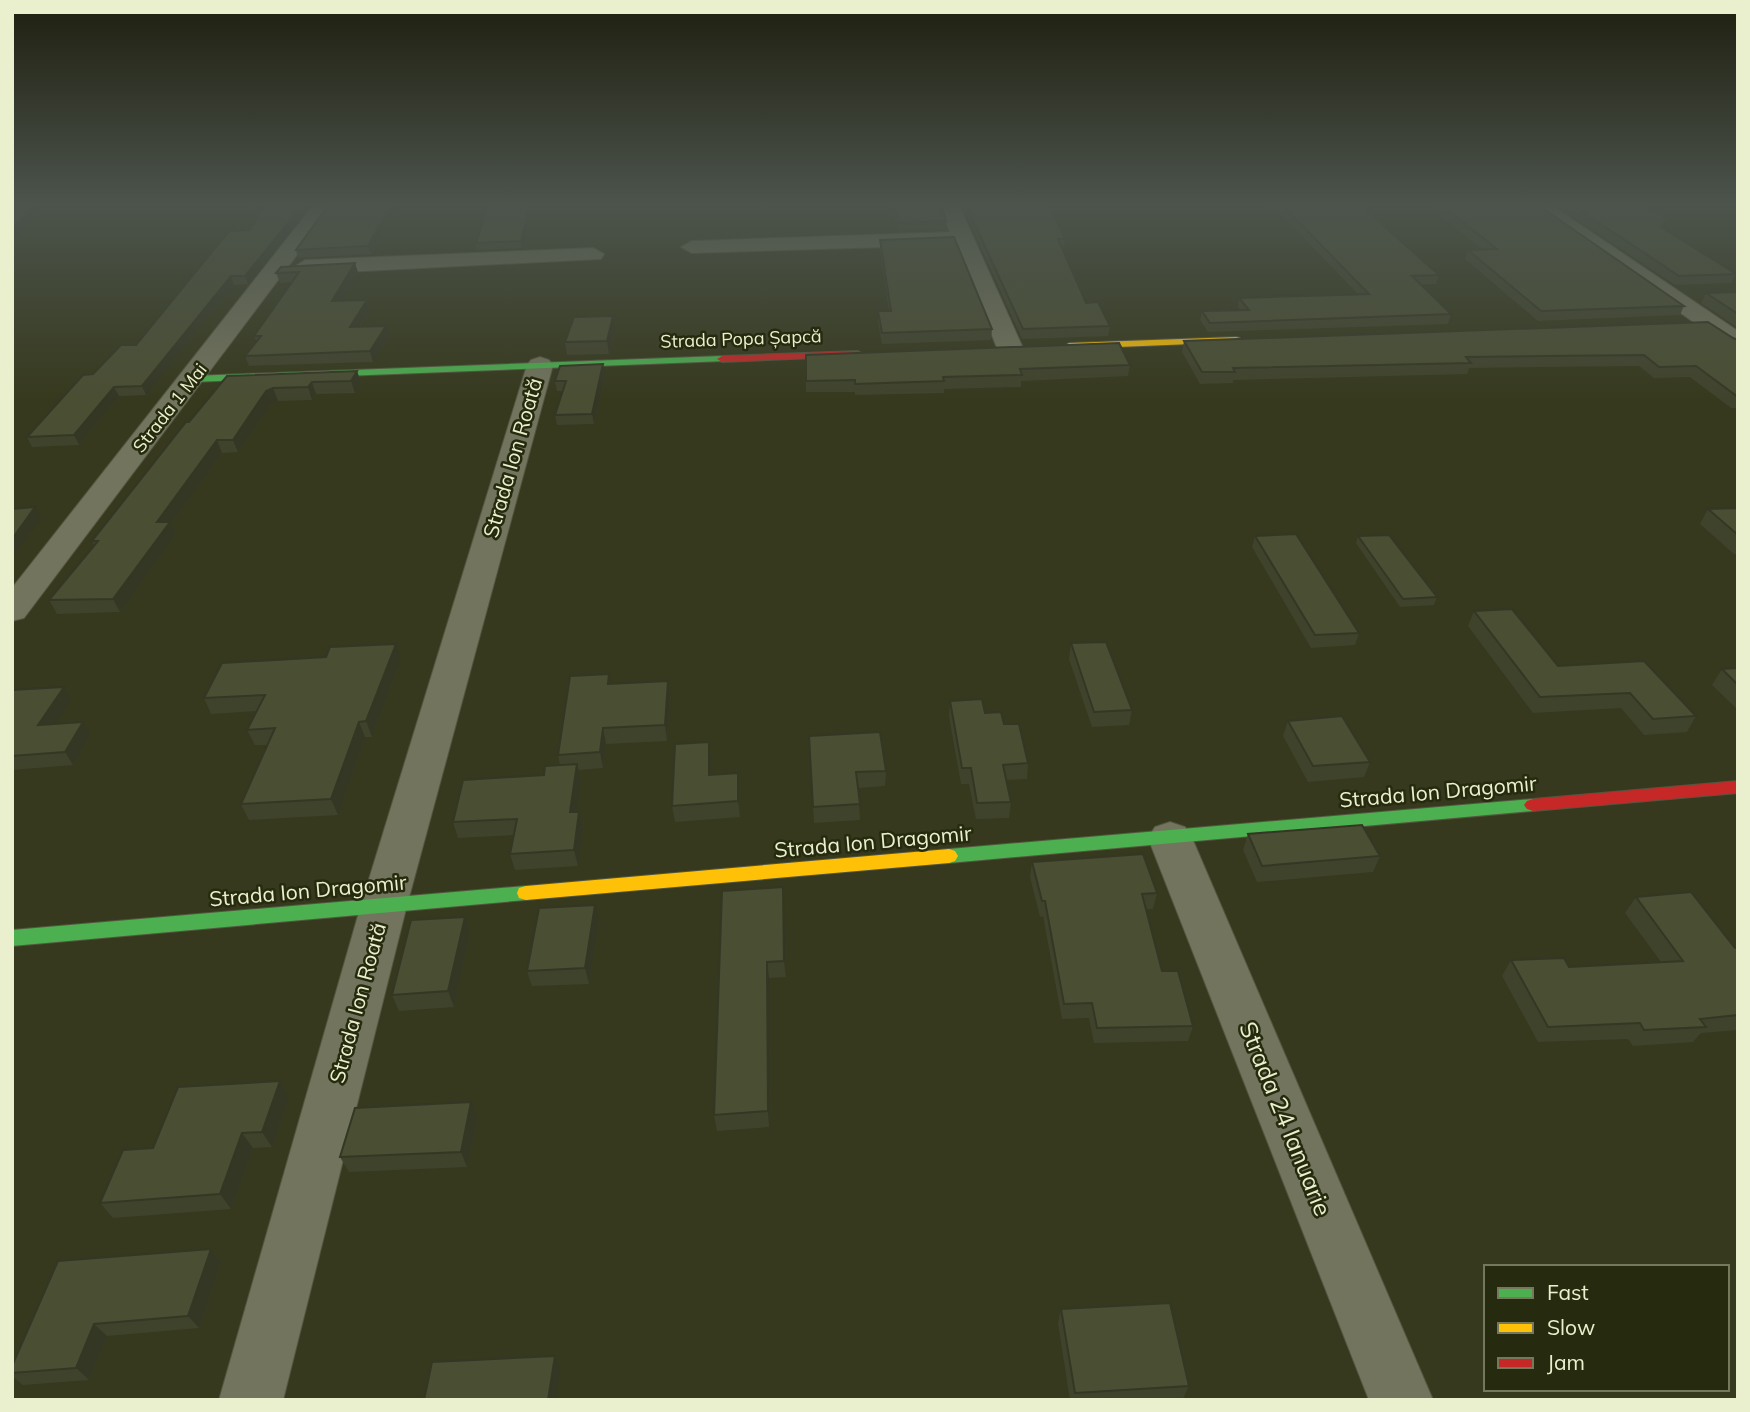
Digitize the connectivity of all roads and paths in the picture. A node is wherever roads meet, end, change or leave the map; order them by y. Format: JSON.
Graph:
{"nodes":[{"id":1,"x":275,"y":269,"type":"edge"},
{"id":2,"x":976,"y":269,"type":"edge"},
{"id":3,"x":1630,"y":269,"type":"edge"},
{"id":4,"x":1710,"y":293,"type":"edge"},
{"id":5,"x":1668,"y":295,"type":"junction"},
{"id":6,"x":1710,"y":324,"type":"junction"},
{"id":7,"x":1683,"y":325,"type":"edge"},
{"id":8,"x":1257,"y":340,"type":"edge"},
{"id":9,"x":1738,"y":342,"type":"edge"},
{"id":10,"x":1051,"y":347,"type":"edge"},
{"id":11,"x":1010,"y":348,"type":"edge"},
{"id":12,"x":872,"y":353,"type":"edge"},
{"id":13,"x":540,"y":365,"type":"junction"},
{"id":14,"x":192,"y":379,"type":"junction"},
{"id":15,"x":12,"y":611,"type":"edge"},
{"id":16,"x":1738,"y":787,"type":"edge"},
{"id":17,"x":1170,"y":838,"type":"junction"},
{"id":18,"x":384,"y":905,"type":"junction"},
{"id":19,"x":12,"y":938,"type":"edge"},
{"id":20,"x":251,"y":1400,"type":"edge"},
{"id":21,"x":1401,"y":1400,"type":"edge"}],
"edges":[{"from":1,"to":14,"type":"street","name":"Strada 1 Mai"},
{"from":2,"to":11,"type":"street"},
{"from":3,"to":5,"type":"street"},
{"from":4,"to":5,"type":"street"},
{"from":5,"to":6,"type":"street"},
{"from":6,"to":7,"type":"street"},
{"from":6,"to":9,"type":"street"},
{"from":8,"to":10,"type":"street"},
{"from":12,"to":13,"type":"street","name":"Strada Popa Șapcă"},
{"from":13,"to":14,"type":"street","name":"Strada Popa Șapcă"},
{"from":13,"to":18,"type":"street","name":"Strada Ion Roată"},
{"from":14,"to":15,"type":"street","name":"Strada 1 Mai"},
{"from":16,"to":17,"type":"street","name":"Strada Ion Dragomir"},
{"from":17,"to":18,"type":"street","name":"Strada Ion Dragomir"},
{"from":17,"to":21,"type":"street","name":"Strada 24 Ianuarie"},
{"from":18,"to":19,"type":"street","name":"Strada Ion Dragomir"},
{"from":18,"to":20,"type":"street","name":"Strada Ion Roată"}]}
